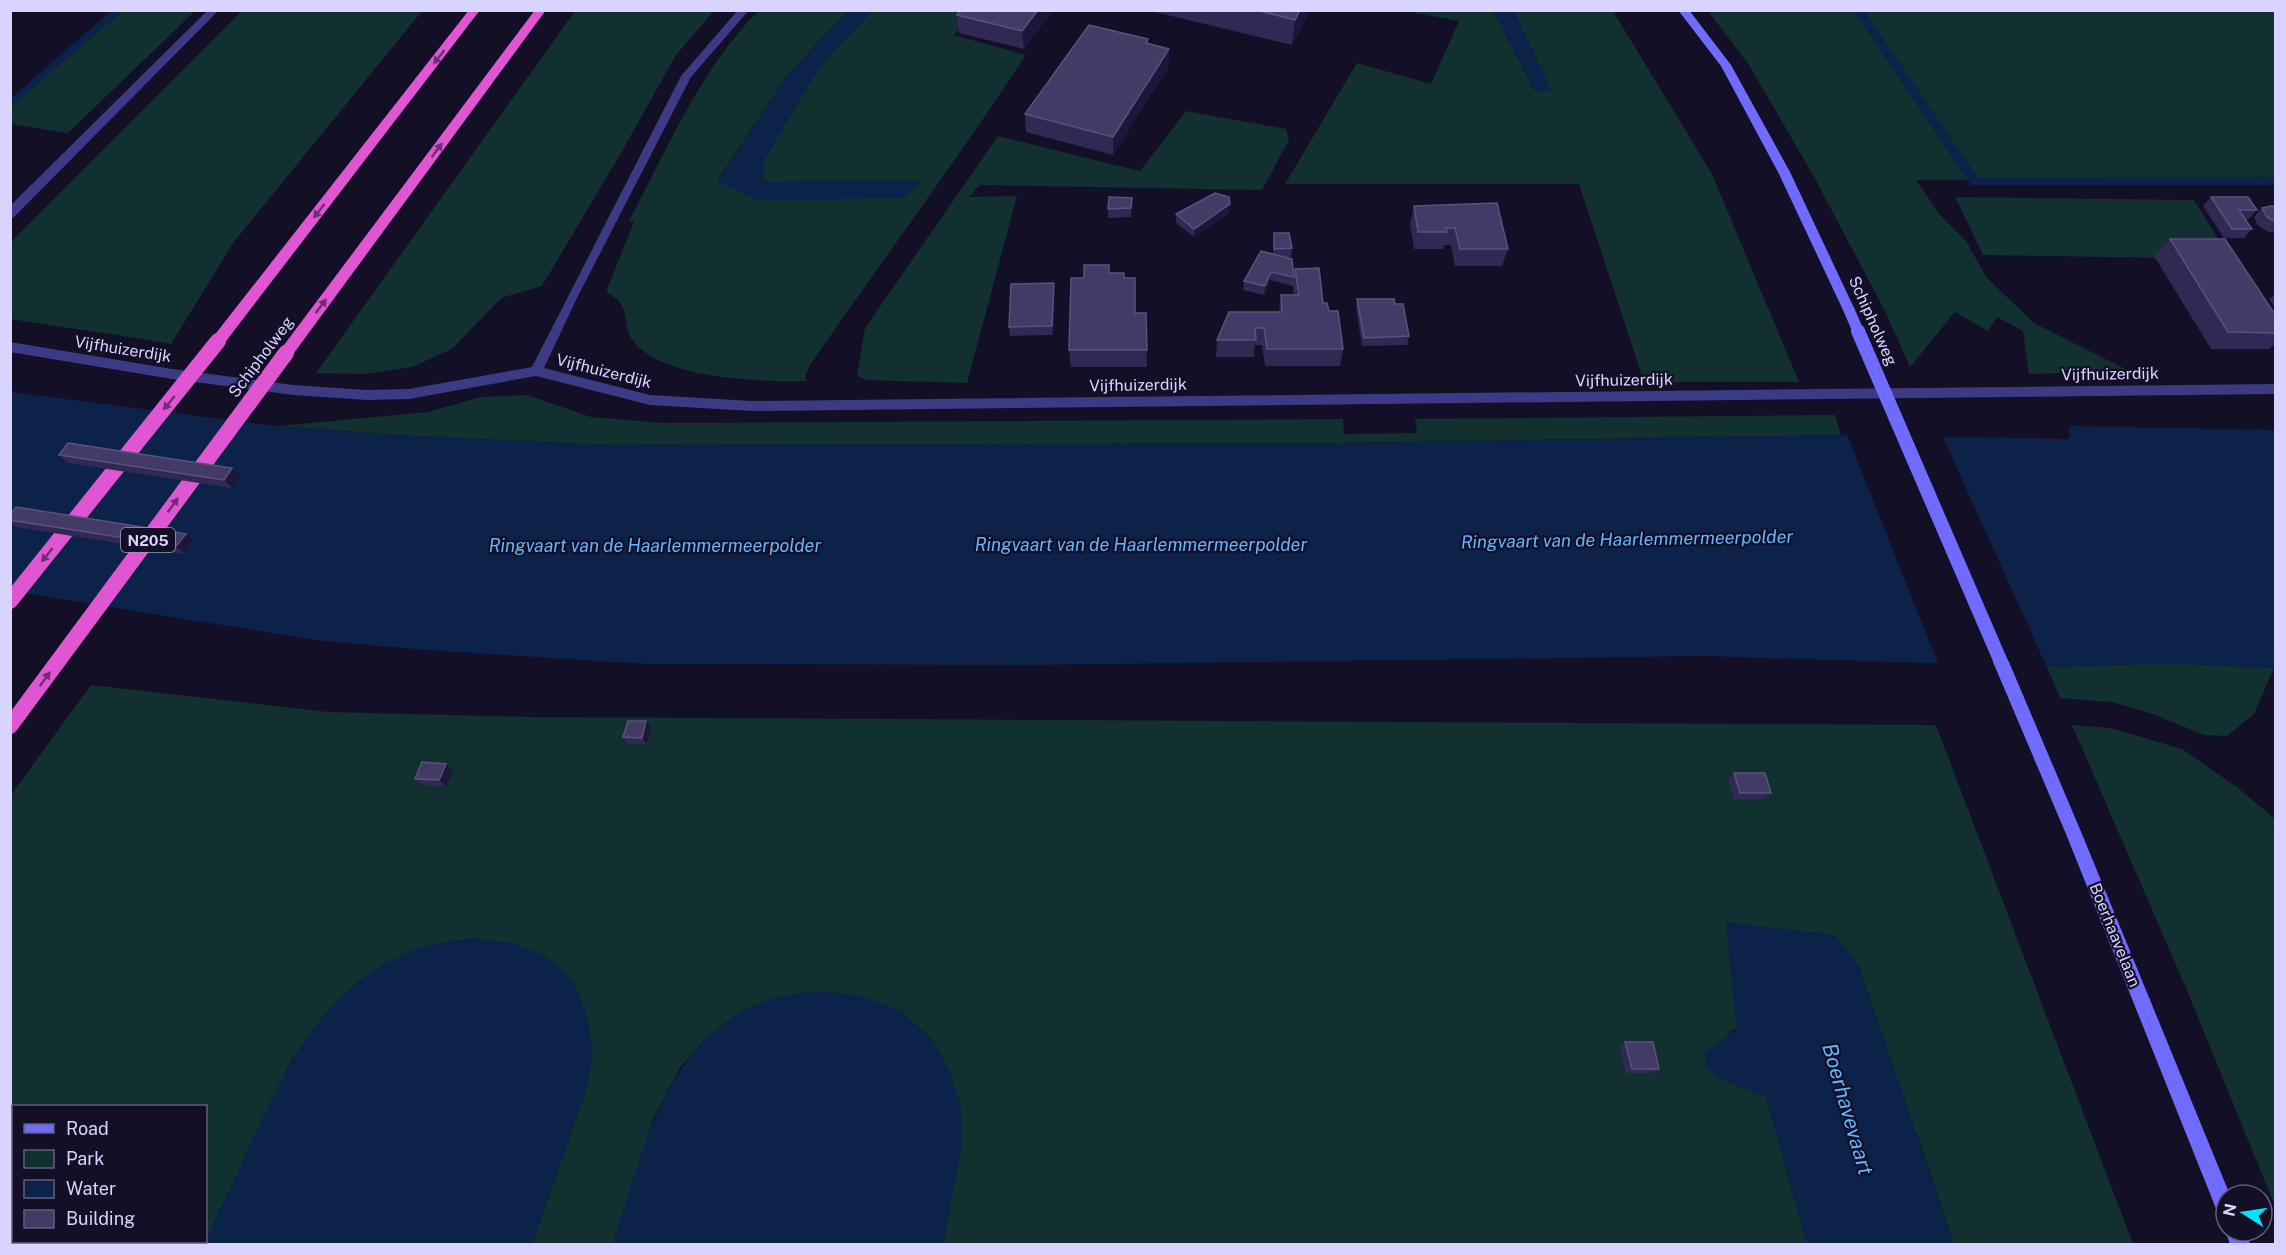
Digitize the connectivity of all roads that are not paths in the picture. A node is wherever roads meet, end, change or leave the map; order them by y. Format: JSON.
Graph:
{"nodes":[{"id":1,"x":214,"y":10,"type":"edge"},
{"id":2,"x":474,"y":10,"type":"edge"},
{"id":3,"x":541,"y":10,"type":"edge"},
{"id":4,"x":744,"y":10,"type":"edge"},
{"id":5,"x":1683,"y":10,"type":"edge"},
{"id":6,"x":10,"y":214,"type":"edge"},
{"id":7,"x":10,"y":347,"type":"edge"},
{"id":8,"x":536,"y":372,"type":"junction"},
{"id":9,"x":2276,"y":389,"type":"edge"},
{"id":10,"x":10,"y":601,"type":"edge"},
{"id":11,"x":2001,"y":663,"type":"joint"},
{"id":12,"x":10,"y":726,"type":"edge"},
{"id":13,"x":2215,"y":1183,"type":"edge"}],
"edges":[{"from":1,"to":6,"type":"street"},
{"from":2,"to":10,"type":"highway","one_way":true,"bridge":true},
{"from":12,"to":3,"type":"highway","name":"Schipholweg","number":"N205","one_way":true,"bridge":true},
{"from":4,"to":8,"type":"street"},
{"from":5,"to":11,"type":"main road","name":"Schipholweg","bridge":true},
{"from":7,"to":8,"type":"street","name":"Vijfhuizerdijk"},
{"from":8,"to":9,"type":"street","name":"Vijfhuizerdijk"},
{"from":11,"to":13,"type":"main road","name":"Boerhaavelaan"}]}
